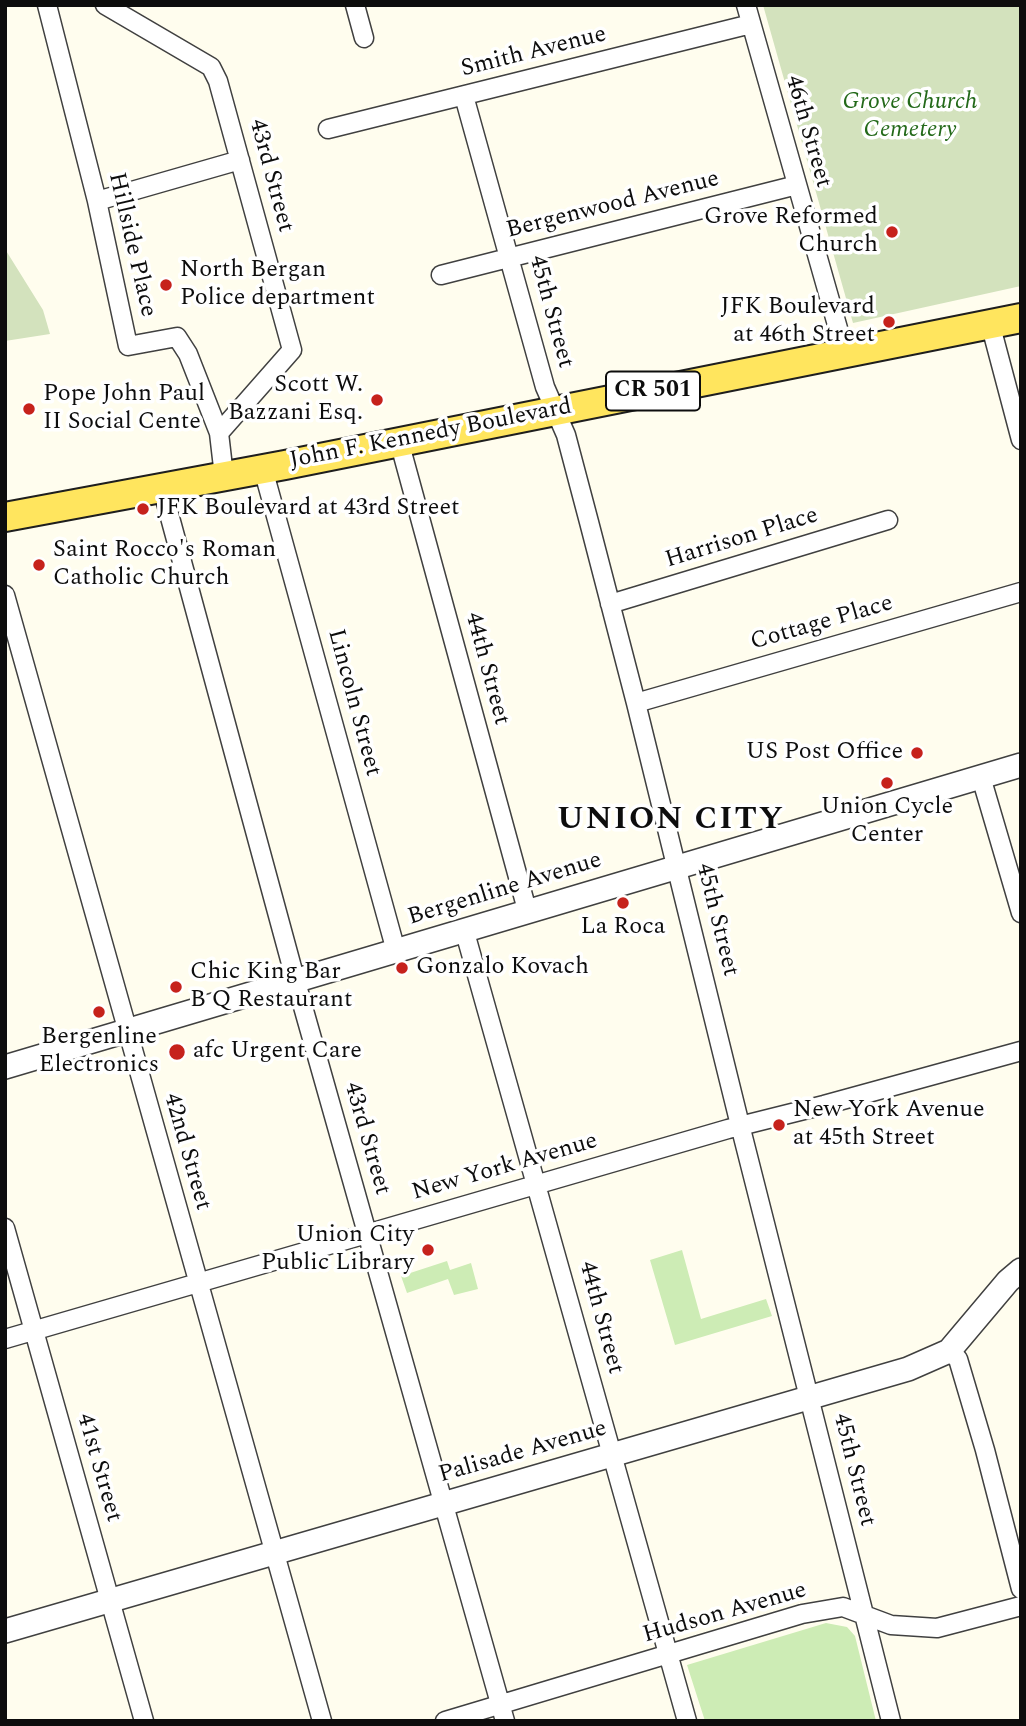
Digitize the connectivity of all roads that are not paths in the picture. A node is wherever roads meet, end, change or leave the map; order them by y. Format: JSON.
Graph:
{"nodes":[{"id":1,"x":47,"y":5,"type":"edge"},
{"id":2,"x":105,"y":5,"type":"edge"},
{"id":3,"x":355,"y":5,"type":"edge"},
{"id":4,"x":746,"y":5,"type":"edge"},
{"id":5,"x":751,"y":24,"type":"junction"},
{"id":6,"x":363,"y":38,"type":"dead end"},
{"id":7,"x":464,"y":96,"type":"junction"},
{"id":8,"x":328,"y":129,"type":"dead end"},
{"id":9,"x":240,"y":160,"type":"junction"},
{"id":10,"x":797,"y":185,"type":"junction"},
{"id":11,"x":97,"y":201,"type":"junction"},
{"id":12,"x":509,"y":257,"type":"junction"},
{"id":13,"x":441,"y":275,"type":"dead end"},
{"id":14,"x":1021,"y":318,"type":"edge"},
{"id":15,"x":990,"y":323,"type":"junction"},
{"id":16,"x":845,"y":353,"type":"junction"},
{"id":17,"x":555,"y":410,"type":"junction"},
{"id":18,"x":219,"y":433,"type":"junction"},
{"id":19,"x":1021,"y":440,"type":"edge"},
{"id":20,"x":399,"y":441,"type":"junction"},
{"id":21,"x":263,"y":469,"type":"junction"},
{"id":22,"x":224,"y":476,"type":"junction"},
{"id":23,"x":162,"y":488,"type":"junction"},
{"id":24,"x":5,"y":517,"type":"edge"},
{"id":25,"x":888,"y":520,"type":"dead end"},
{"id":26,"x":1021,"y":592,"type":"edge"},
{"id":27,"x":5,"y":595,"type":"edge"},
{"id":28,"x":610,"y":604,"type":"junction"},
{"id":29,"x":636,"y":703,"type":"junction"},
{"id":30,"x":1021,"y":765,"type":"edge"},
{"id":31,"x":981,"y":777,"type":"junction"},
{"id":32,"x":678,"y":867,"type":"junction"},
{"id":33,"x":527,"y":910,"type":"junction"},
{"id":34,"x":1021,"y":913,"type":"edge"},
{"id":35,"x":464,"y":929,"type":"junction"},
{"id":36,"x":396,"y":951,"type":"junction"},
{"id":37,"x":296,"y":982,"type":"junction"},
{"id":38,"x":126,"y":1030,"type":"junction"},
{"id":39,"x":1021,"y":1051,"type":"edge"},
{"id":40,"x":5,"y":1066,"type":"edge"},
{"id":41,"x":740,"y":1125,"type":"junction"},
{"id":42,"x":537,"y":1183,"type":"junction"},
{"id":43,"x":5,"y":1228,"type":"edge"},
{"id":44,"x":367,"y":1233,"type":"junction"},
{"id":45,"x":1021,"y":1270,"type":"edge"},
{"id":46,"x":197,"y":1284,"type":"junction"},
{"id":47,"x":34,"y":1331,"type":"junction"},
{"id":48,"x":5,"y":1339,"type":"edge"},
{"id":49,"x":949,"y":1351,"type":"junction"},
{"id":50,"x":811,"y":1399,"type":"junction"},
{"id":51,"x":612,"y":1454,"type":"junction"},
{"id":52,"x":442,"y":1504,"type":"junction"},
{"id":53,"x":274,"y":1554,"type":"junction"},
{"id":54,"x":1021,"y":1589,"type":"edge"},
{"id":55,"x":111,"y":1600,"type":"junction"},
{"id":56,"x":1021,"y":1606,"type":"edge"},
{"id":57,"x":863,"y":1615,"type":"junction"},
{"id":58,"x":5,"y":1631,"type":"edge"},
{"id":59,"x":668,"y":1656,"type":"junction"},
{"id":60,"x":503,"y":1713,"type":"edge"},
{"id":61,"x":144,"y":1721,"type":"edge"},
{"id":62,"x":322,"y":1721,"type":"edge"},
{"id":63,"x":445,"y":1721,"type":"edge"},
{"id":64,"x":687,"y":1721,"type":"edge"},
{"id":65,"x":891,"y":1721,"type":"edge"}],
"edges":[{"from":1,"to":11,"type":"street","name":"Hillside Place"},
{"from":2,"to":9,"type":"street","name":"43rd Street"},
{"from":3,"to":6,"type":"street"},
{"from":4,"to":5,"type":"street","name":"46th Street"},
{"from":5,"to":7,"type":"street","name":"Smith Avenue"},
{"from":5,"to":10,"type":"street","name":"46th Street"},
{"from":7,"to":8,"type":"street","name":"Smith Avenue"},
{"from":7,"to":12,"type":"street","name":"45th Street"},
{"from":9,"to":11,"type":"street"},
{"from":9,"to":18,"type":"street","name":"43rd Street"},
{"from":10,"to":12,"type":"street","name":"Bergenwood Avenue"},
{"from":10,"to":16,"type":"street","name":"46th Street"},
{"from":11,"to":18,"type":"street","name":"Hillside Place"},
{"from":12,"to":13,"type":"street","name":"Bergenwood Avenue"},
{"from":12,"to":17,"type":"street","name":"45th Street"},
{"from":14,"to":15,"type":"main road","name":"John F. Kennedy Boulevard","number":"CR 501"},
{"from":15,"to":16,"type":"main road","name":"John F. Kennedy Boulevard","number":"CR 501"},
{"from":15,"to":19,"type":"street"},
{"from":16,"to":17,"type":"main road","name":"John F. Kennedy Boulevard","number":"CR 501"},
{"from":17,"to":20,"type":"main road","name":"John F. Kennedy Boulevard","number":"CR 501"},
{"from":17,"to":28,"type":"street","name":"45th Street"},
{"from":18,"to":22,"type":"street"},
{"from":20,"to":21,"type":"main road","name":"John F. Kennedy Boulevard","number":"CR 501"},
{"from":20,"to":33,"type":"street","name":"44th Street"},
{"from":21,"to":22,"type":"main road","name":"John F. Kennedy Boulevard","number":"CR 501"},
{"from":21,"to":36,"type":"street","name":"Lincoln Street"},
{"from":22,"to":23,"type":"main road","name":"John F. Kennedy Boulevard","number":"CR 501"},
{"from":23,"to":24,"type":"main road","name":"John F. Kennedy Boulevard","number":"CR 501"},
{"from":23,"to":37,"type":"street","name":"43rd Street"},
{"from":25,"to":28,"type":"street","name":"Harrison Place"},
{"from":26,"to":29,"type":"street","name":"Cottage Place"},
{"from":27,"to":38,"type":"street","name":"42nd Street"},
{"from":28,"to":29,"type":"street","name":"45th Street"},
{"from":29,"to":32,"type":"street","name":"45th Street"},
{"from":30,"to":31,"type":"street","name":"Bergenline Avenue"},
{"from":31,"to":32,"type":"street","name":"Bergenline Avenue"},
{"from":31,"to":34,"type":"street"},
{"from":32,"to":33,"type":"street","name":"Bergenline Avenue"},
{"from":32,"to":41,"type":"street","name":"45th Street"},
{"from":33,"to":35,"type":"street","name":"Bergenline Avenue"},
{"from":35,"to":36,"type":"street","name":"Bergenline Avenue"},
{"from":35,"to":42,"type":"street","name":"44th Street"},
{"from":36,"to":37,"type":"street","name":"Bergenline Avenue"},
{"from":37,"to":38,"type":"street","name":"Bergenline Avenue"},
{"from":37,"to":44,"type":"street","name":"43rd Street"},
{"from":38,"to":40,"type":"street","name":"Bergenline Avenue"},
{"from":38,"to":46,"type":"street","name":"42nd Street"},
{"from":39,"to":41,"type":"street","name":"New York Avenue"},
{"from":41,"to":42,"type":"street","name":"New York Avenue"},
{"from":41,"to":50,"type":"street","name":"45th Street"},
{"from":42,"to":44,"type":"street","name":"New York Avenue"},
{"from":42,"to":51,"type":"street","name":"44th Street"},
{"from":43,"to":47,"type":"street","name":"41st Street"},
{"from":44,"to":46,"type":"street","name":"New York Avenue"},
{"from":44,"to":52,"type":"street","name":"43rd Street"},
{"from":45,"to":49,"type":"street","name":"Palisade Avenue"},
{"from":46,"to":47,"type":"street","name":"New York Avenue"},
{"from":46,"to":53,"type":"street","name":"42nd Street"},
{"from":47,"to":48,"type":"street","name":"New York Avenue"},
{"from":47,"to":55,"type":"street","name":"41st Street"},
{"from":49,"to":50,"type":"street","name":"Palisade Avenue"},
{"from":49,"to":54,"type":"street"},
{"from":50,"to":51,"type":"street","name":"Palisade Avenue"},
{"from":50,"to":57,"type":"street","name":"45th Street"},
{"from":51,"to":52,"type":"street","name":"Palisade Avenue"},
{"from":51,"to":59,"type":"street","name":"44th Street"},
{"from":52,"to":53,"type":"street","name":"Palisade Avenue"},
{"from":52,"to":60,"type":"street","name":"43rd Street"},
{"from":53,"to":55,"type":"street","name":"Palisade Avenue"},
{"from":53,"to":62,"type":"street","name":"42nd Street"},
{"from":55,"to":58,"type":"street","name":"Palisade Avenue"},
{"from":55,"to":61,"type":"street","name":"41st Street"},
{"from":56,"to":57,"type":"street","name":"Hudson Avenue"},
{"from":57,"to":59,"type":"street","name":"Hudson Avenue"},
{"from":57,"to":65,"type":"street","name":"45th Street"},
{"from":59,"to":60,"type":"street","name":"Hudson Avenue"},
{"from":59,"to":64,"type":"street","name":"44th Street"},
{"from":60,"to":63,"type":"street","name":"Hudson Avenue"}]}
